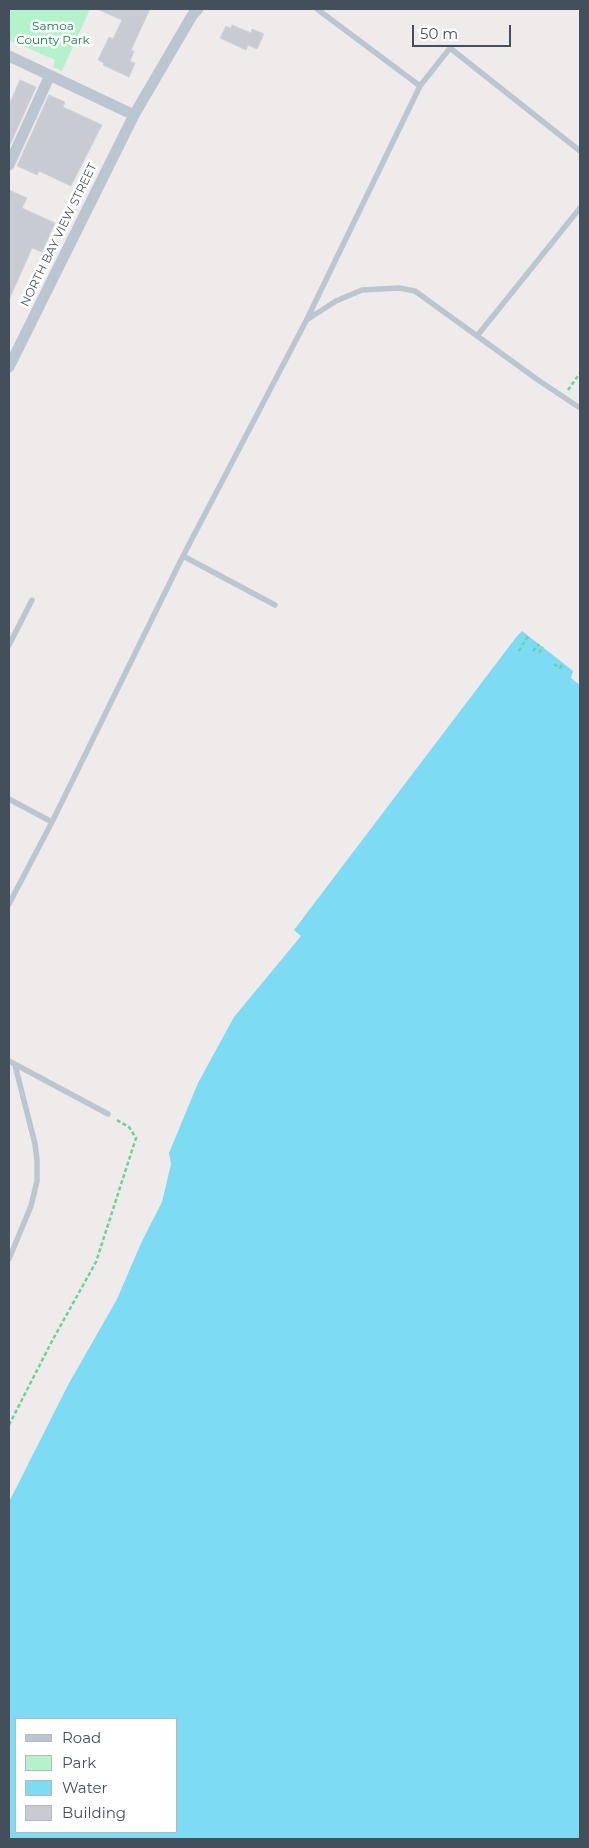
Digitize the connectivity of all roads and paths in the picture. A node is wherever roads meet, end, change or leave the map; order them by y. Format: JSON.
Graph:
{"nodes":[{"id":1,"x":198,"y":9,"type":"edge"},
{"id":2,"x":317,"y":9,"type":"edge"},
{"id":3,"x":9,"y":56,"type":"edge"},
{"id":4,"x":50,"y":75,"type":"junction"},
{"id":5,"x":420,"y":86,"type":"junction"},
{"id":6,"x":134,"y":116,"type":"junction"},
{"id":7,"x":580,"y":152,"type":"edge"},
{"id":8,"x":9,"y":165,"type":"edge"},
{"id":9,"x":580,"y":208,"type":"edge"},
{"id":10,"x":306,"y":320,"type":"junction"},
{"id":11,"x":477,"y":336,"type":"junction"},
{"id":12,"x":9,"y":367,"type":"edge"},
{"id":13,"x":580,"y":373,"type":"edge"},
{"id":14,"x":563,"y":396,"type":"junction"},
{"id":15,"x":580,"y":408,"type":"edge"},
{"id":16,"x":183,"y":556,"type":"junction"},
{"id":17,"x":32,"y":600,"type":"dead end"},
{"id":18,"x":275,"y":605,"type":"dead end"},
{"id":19,"x":528,"y":636,"type":"dead end"},
{"id":20,"x":539,"y":644,"type":"dead end"},
{"id":21,"x":9,"y":645,"type":"edge"},
{"id":22,"x":543,"y":647,"type":"dead end"},
{"id":23,"x":519,"y":651,"type":"dead end"},
{"id":24,"x":533,"y":651,"type":"dead end"},
{"id":25,"x":539,"y":653,"type":"dead end"},
{"id":26,"x":564,"y":663,"type":"dead end"},
{"id":27,"x":554,"y":664,"type":"dead end"},
{"id":28,"x":9,"y":799,"type":"edge"},
{"id":29,"x":52,"y":822,"type":"junction"},
{"id":30,"x":9,"y":904,"type":"edge"},
{"id":31,"x":9,"y":1061,"type":"edge"},
{"id":32,"x":15,"y":1065,"type":"junction"},
{"id":33,"x":108,"y":1114,"type":"joint"},
{"id":34,"x":9,"y":1259,"type":"edge"},
{"id":35,"x":9,"y":1425,"type":"edge"}],
"edges":[{"from":1,"to":6,"type":"street","name":"NORTH BAY VIEW STREET"},
{"from":2,"to":5,"type":"lane"},
{"from":3,"to":4,"type":"street"},
{"from":4,"to":6,"type":"street"},
{"from":4,"to":8,"type":"street"},
{"from":5,"to":7,"type":"lane"},
{"from":5,"to":10,"type":"lane"},
{"from":6,"to":12,"type":"street","name":"NORTH BAY VIEW STREET"},
{"from":9,"to":11,"type":"lane"},
{"from":10,"to":11,"type":"lane"},
{"from":10,"to":16,"type":"lane"},
{"from":11,"to":14,"type":"lane"},
{"from":13,"to":14,"type":"path"},
{"from":14,"to":15,"type":"lane"},
{"from":16,"to":18,"type":"lane"},
{"from":16,"to":29,"type":"lane"},
{"from":17,"to":21,"type":"lane"},
{"from":19,"to":23,"type":"path"},
{"from":20,"to":24,"type":"path"},
{"from":22,"to":25,"type":"path"},
{"from":26,"to":27,"type":"path"},
{"from":28,"to":29,"type":"lane"},
{"from":29,"to":30,"type":"lane"},
{"from":31,"to":32,"type":"lane"},
{"from":32,"to":33,"type":"lane"},
{"from":32,"to":34,"type":"lane"},
{"from":33,"to":35,"type":"path"}]}
